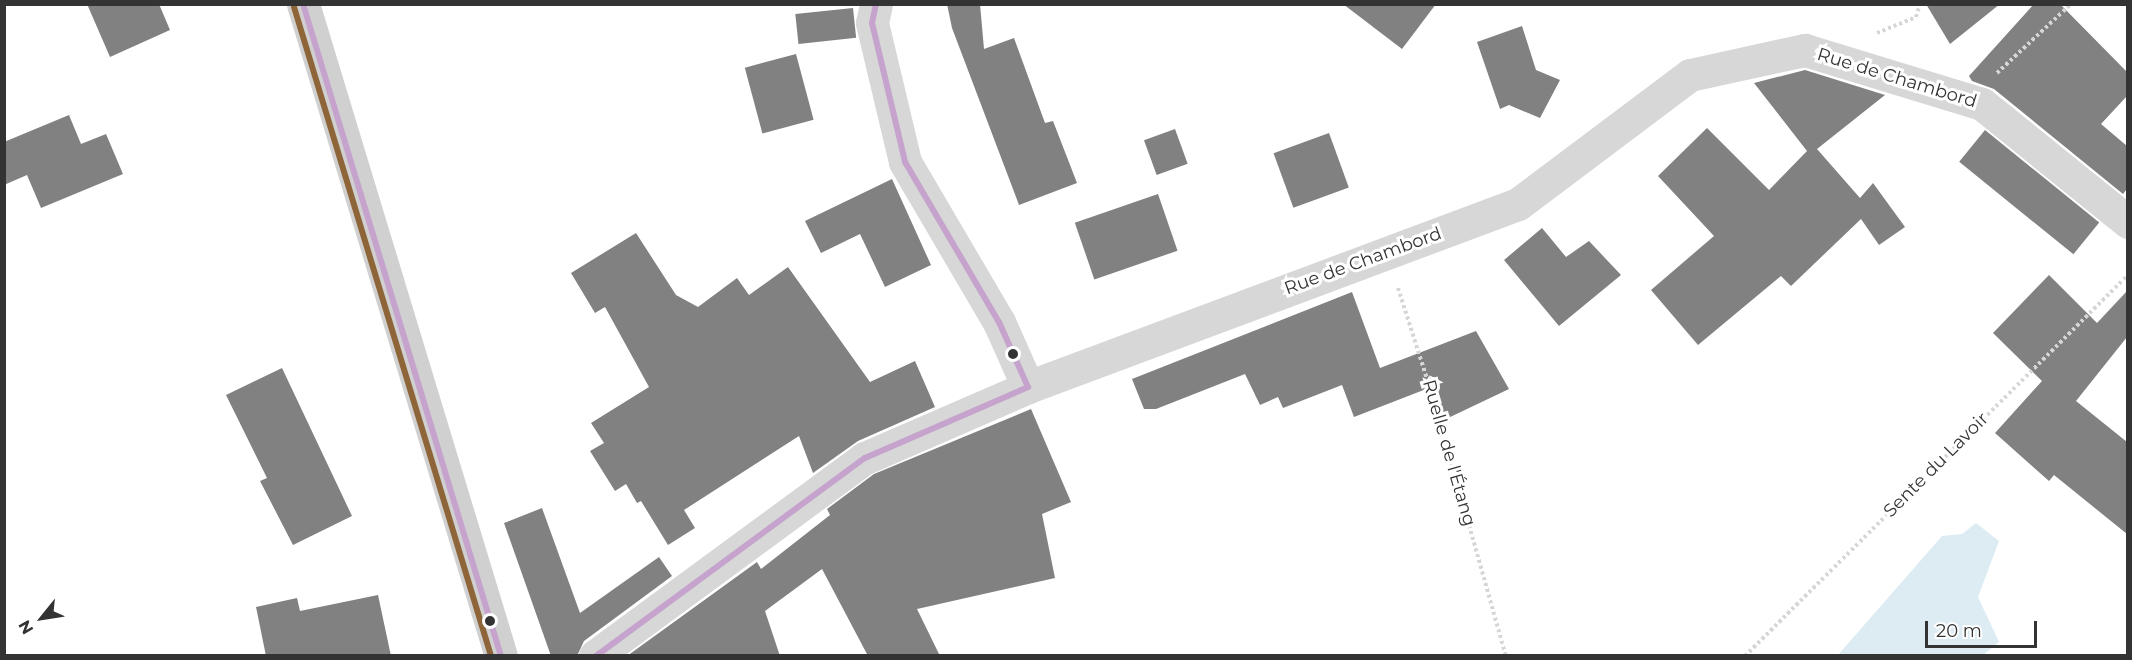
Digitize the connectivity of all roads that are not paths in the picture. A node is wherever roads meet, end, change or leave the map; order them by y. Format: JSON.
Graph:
{"nodes":[{"id":1,"x":303,"y":4,"type":"edge"},
{"id":2,"x":876,"y":4,"type":"edge"},
{"id":3,"x":2127,"y":222,"type":"edge"},
{"id":4,"x":1028,"y":387,"type":"junction"},
{"id":5,"x":501,"y":656,"type":"edge"},
{"id":6,"x":595,"y":656,"type":"edge"}],
"edges":[{"from":1,"to":5,"type":"street"},
{"from":2,"to":4,"type":"street"},
{"from":3,"to":4,"type":"street","name":"Rue de Chambord"},
{"from":4,"to":6,"type":"street","name":"Rue de Chambord"}]}
